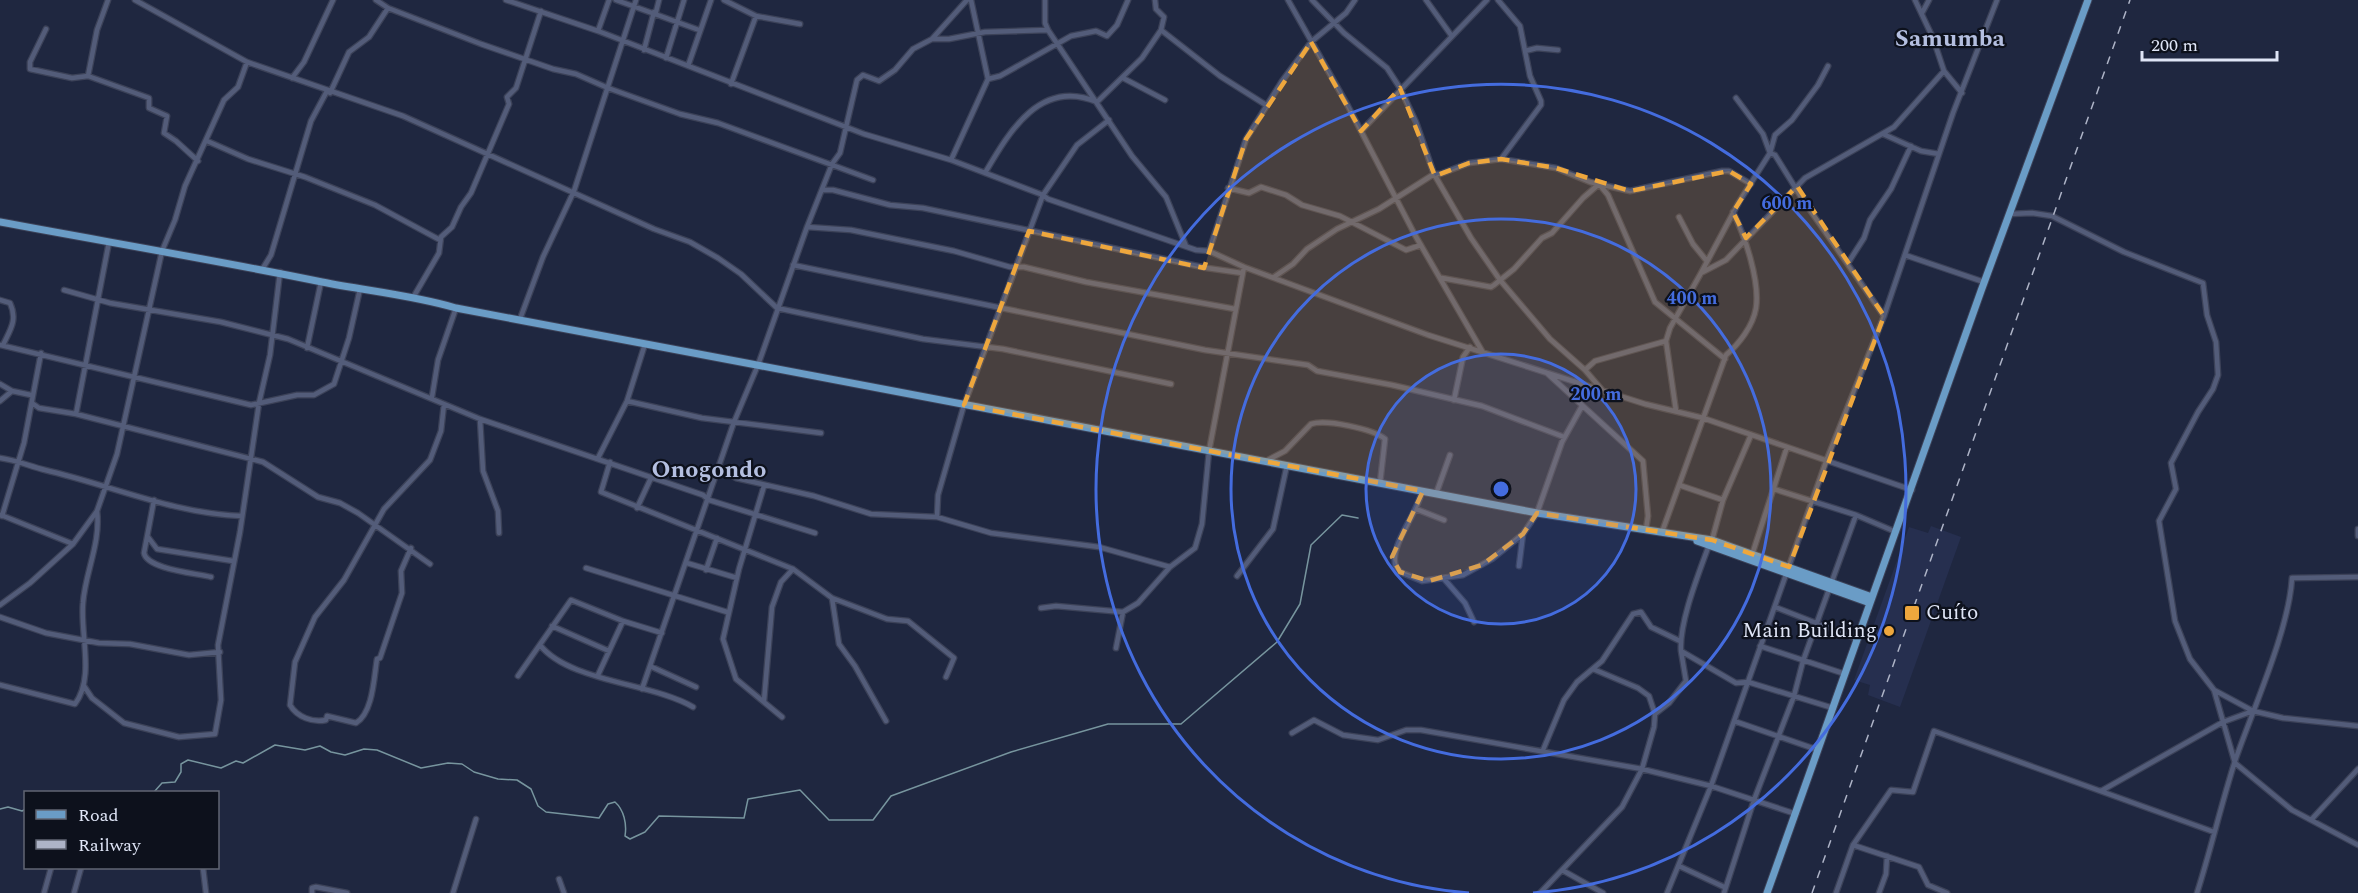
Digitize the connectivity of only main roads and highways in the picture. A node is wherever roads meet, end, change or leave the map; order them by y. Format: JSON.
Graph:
{"nodes":[{"id":1,"x":2088,"y":0,"type":"edge"},
{"id":2,"x":0,"y":222,"type":"edge"},
{"id":3,"x":1871,"y":600,"type":"junction"},
{"id":4,"x":1767,"y":893,"type":"edge"}],
"edges":[{"from":1,"to":3,"type":"main road"},
{"from":2,"to":3,"type":"main road"},
{"from":3,"to":4,"type":"main road"}]}
